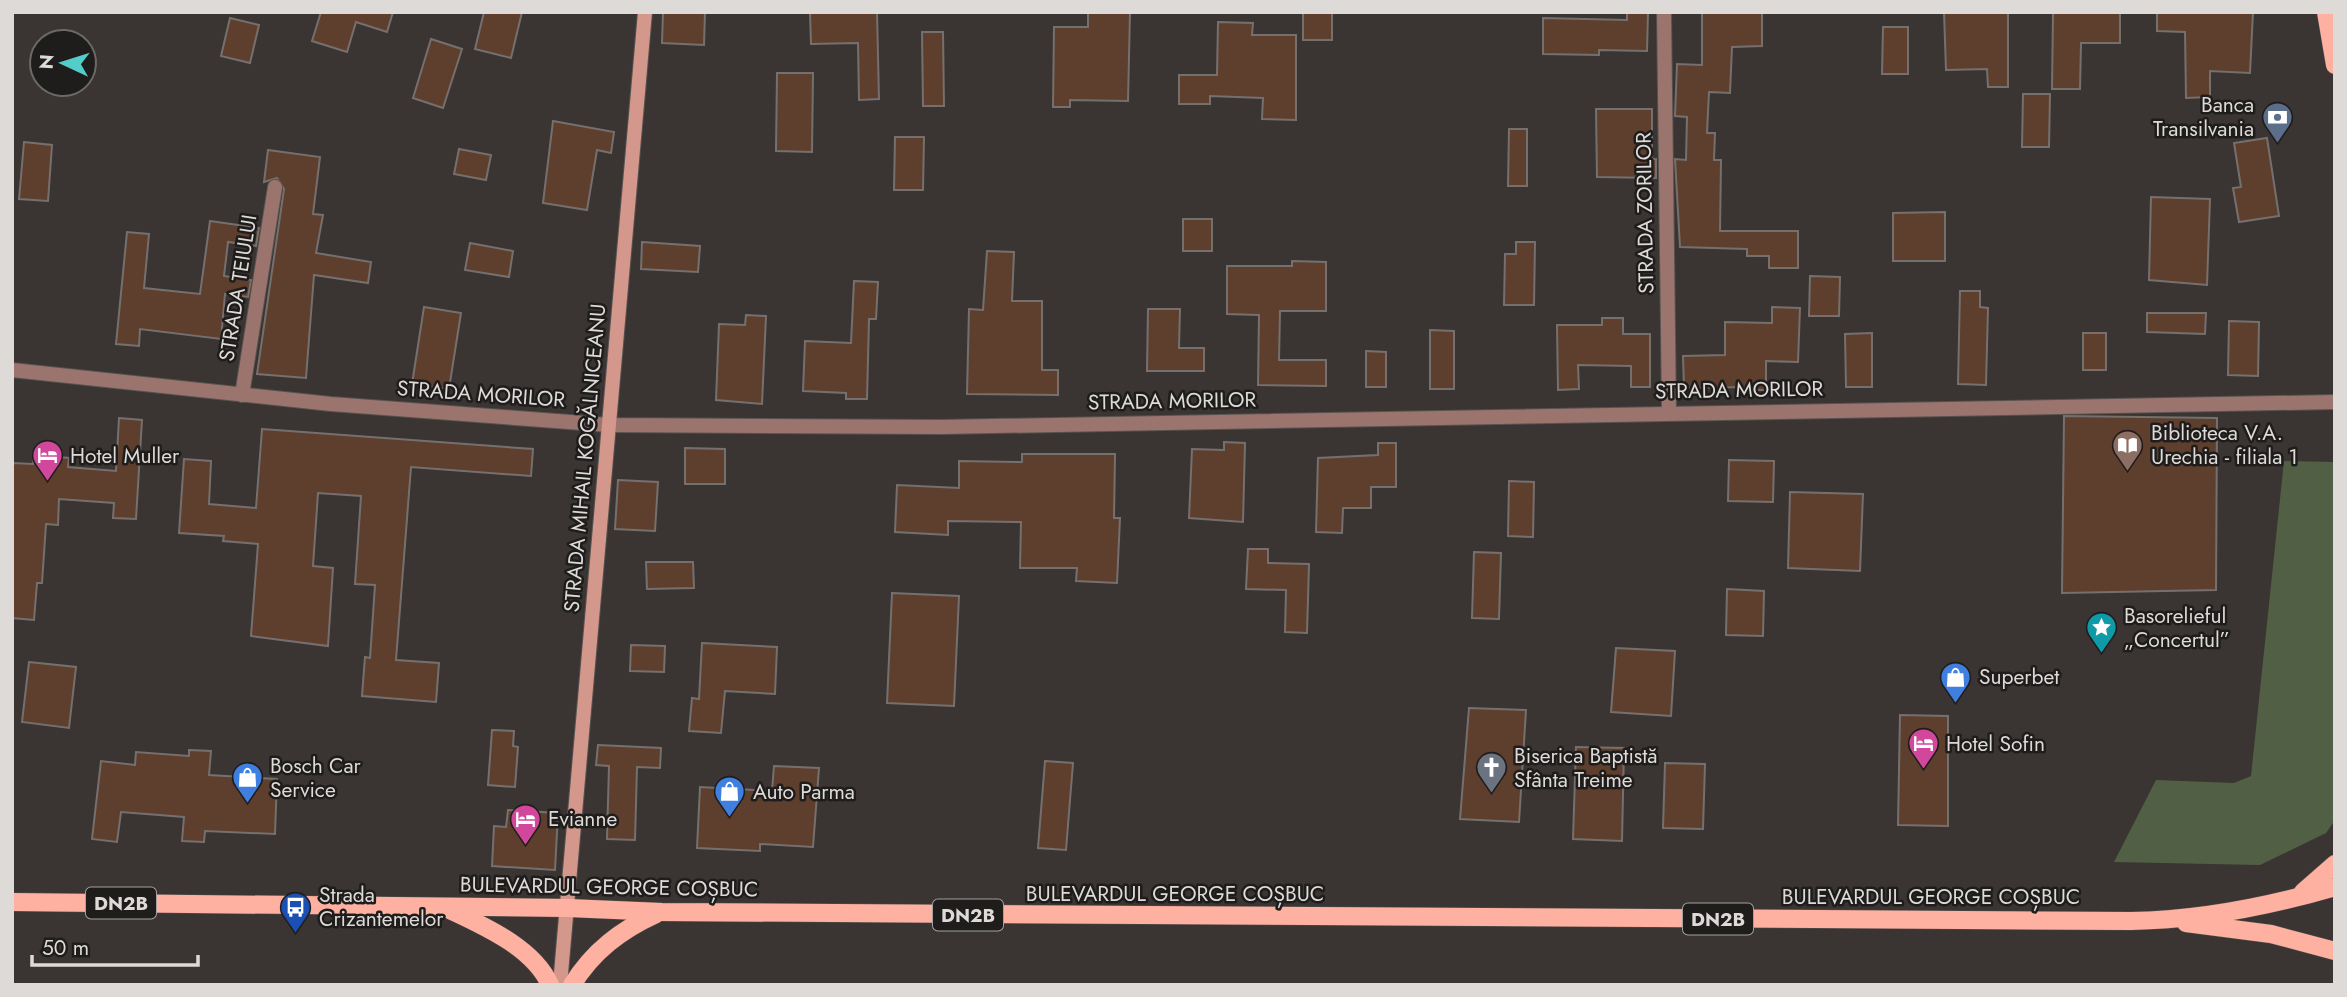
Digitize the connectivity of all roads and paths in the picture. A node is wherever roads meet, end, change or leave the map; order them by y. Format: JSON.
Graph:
{"nodes":[{"id":1,"x":645,"y":12,"type":"edge"},
{"id":2,"x":1664,"y":12,"type":"edge"},
{"id":3,"x":2326,"y":12,"type":"edge"},
{"id":4,"x":2335,"y":65,"type":"edge"},
{"id":5,"x":275,"y":187,"type":"dead end"},
{"id":6,"x":12,"y":370,"type":"edge"},
{"id":7,"x":242,"y":395,"type":"junction"},
{"id":8,"x":2335,"y":401,"type":"edge"},
{"id":9,"x":1669,"y":412,"type":"junction"},
{"id":10,"x":609,"y":425,"type":"junction"},
{"id":11,"x":2335,"y":864,"type":"edge"},
{"id":12,"x":2335,"y":887,"type":"edge"},
{"id":13,"x":2297,"y":898,"type":"junction"},
{"id":14,"x":12,"y":902,"type":"edge"},
{"id":15,"x":443,"y":907,"type":"junction"},
{"id":16,"x":568,"y":908,"type":"junction"},
{"id":17,"x":662,"y":912,"type":"junction"},
{"id":18,"x":2162,"y":921,"type":"junction"},
{"id":19,"x":2335,"y":951,"type":"edge"},
{"id":20,"x":550,"y":985,"type":"edge"},
{"id":21,"x":560,"y":985,"type":"edge"},
{"id":22,"x":572,"y":985,"type":"edge"}],
"edges":[{"from":1,"to":10,"type":"street","name":"STRADA MIHAIL KOGĂLNICEANU"},
{"from":2,"to":9,"type":"street","name":"STRADA ZORILOR"},
{"from":3,"to":4,"type":"main road"},
{"from":5,"to":7,"type":"street","name":"STRADA TEIULUI"},
{"from":6,"to":7,"type":"street","name":"STRADA MORILOR"},
{"from":7,"to":10,"type":"street","name":"STRADA MORILOR"},
{"from":8,"to":9,"type":"street","name":"STRADA MORILOR"},
{"from":9,"to":10,"type":"street","name":"STRADA MORILOR"},
{"from":10,"to":16,"type":"street","name":"STRADA MIHAIL KOGĂLNICEANU"},
{"from":11,"to":13,"type":"main road"},
{"from":12,"to":13,"type":"main road","name":"BULEVARDUL GEORGE COȘBUC","number":"DN2B"},
{"from":13,"to":18,"type":"main road","name":"BULEVARDUL GEORGE COȘBUC","number":"DN2B"},
{"from":14,"to":15,"type":"main road","name":"BULEVARDUL GEORGE COȘBUC","number":"DN2B"},
{"from":15,"to":16,"type":"main road","name":"BULEVARDUL GEORGE COȘBUC","number":"DN2B"},
{"from":15,"to":20,"type":"main road"},
{"from":16,"to":17,"type":"main road","name":"BULEVARDUL GEORGE COȘBUC","number":"DN2B"},
{"from":16,"to":21,"type":"street","name":"STRADA MIHAIL KOGĂLNICEANU"},
{"from":17,"to":18,"type":"main road","name":"BULEVARDUL GEORGE COȘBUC","number":"DN2B"},
{"from":17,"to":22,"type":"main road"},
{"from":18,"to":19,"type":"main road","number":"DN2B"}]}
